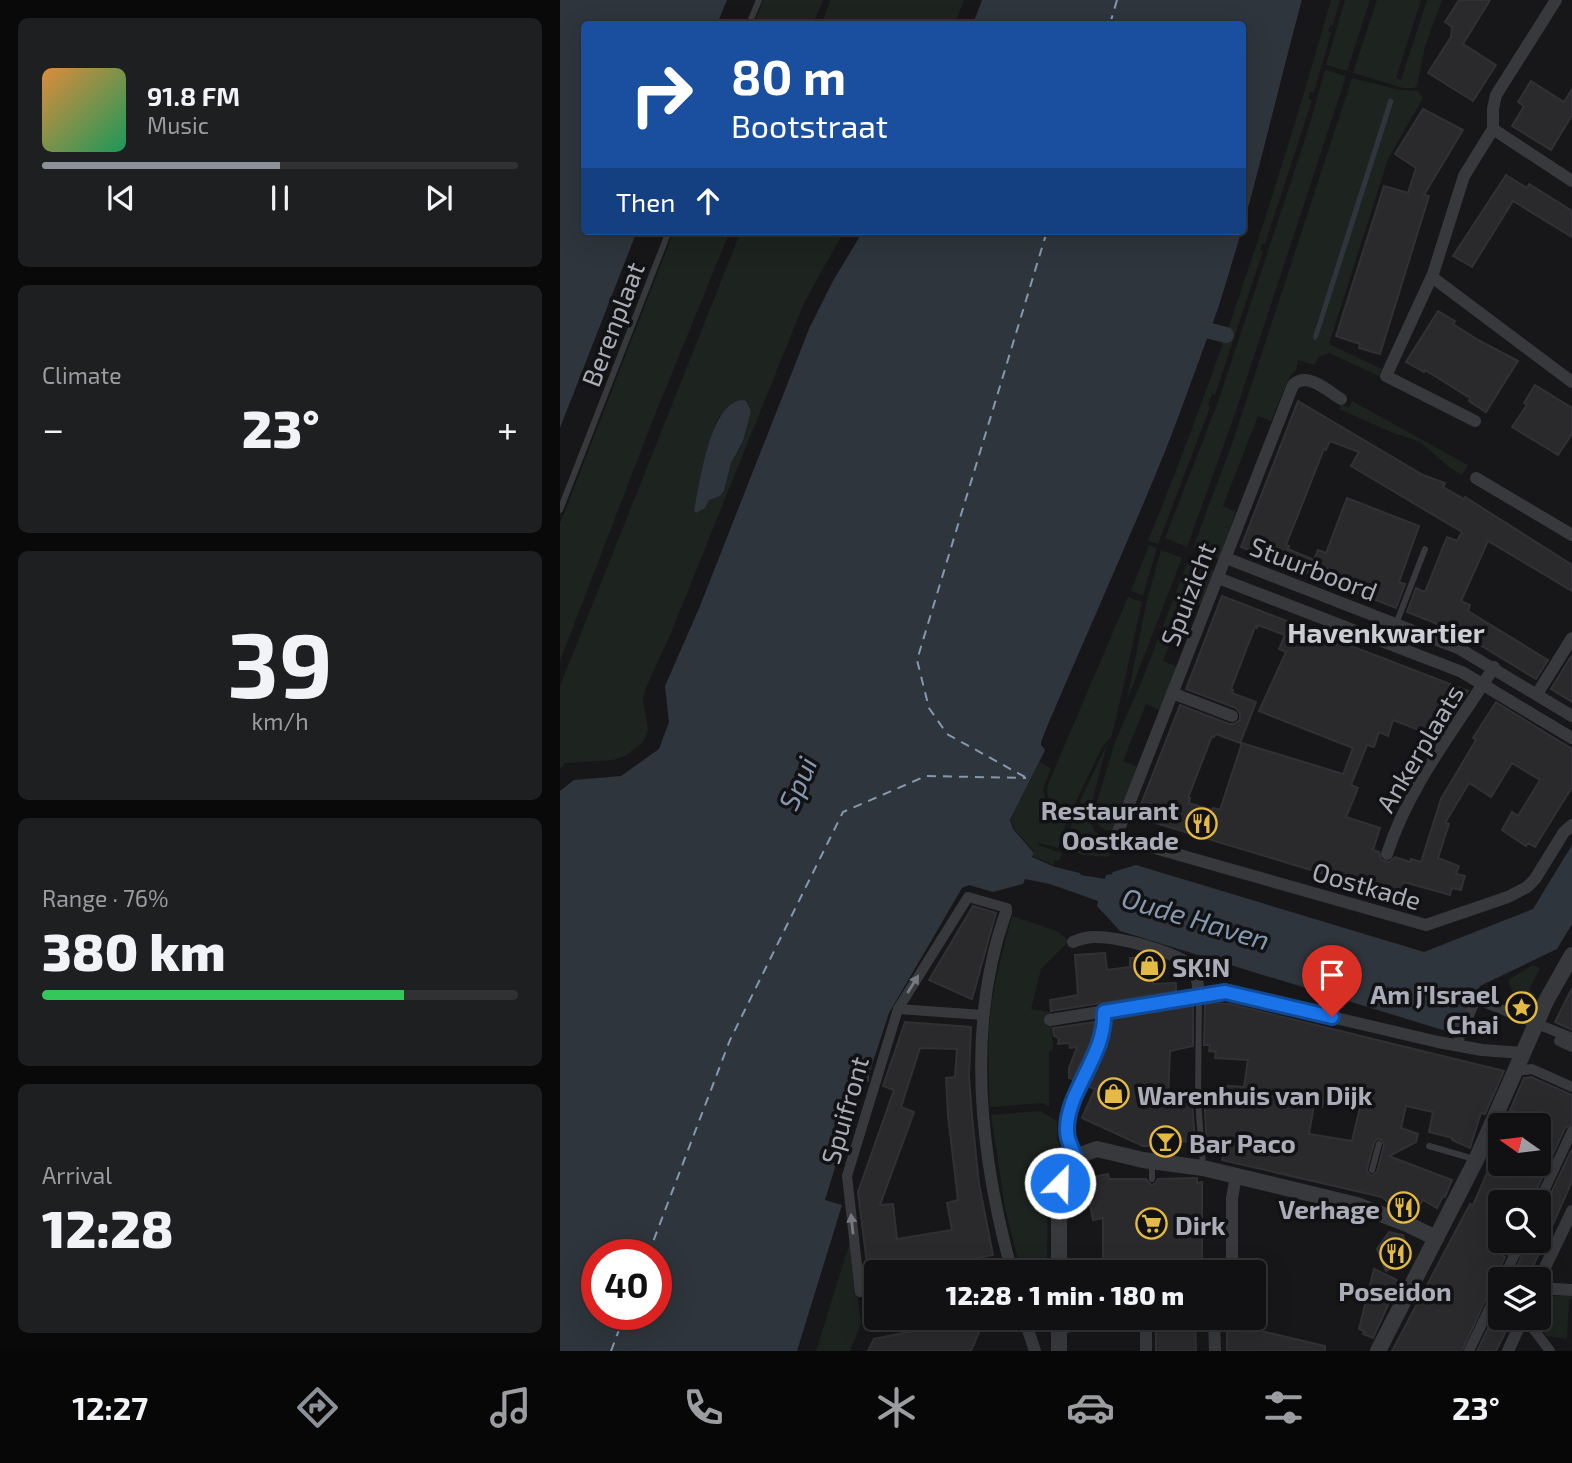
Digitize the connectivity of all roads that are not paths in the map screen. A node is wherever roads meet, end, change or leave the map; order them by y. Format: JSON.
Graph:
{"nodes":[{"id":1,"x":759,"y":0,"type":"edge"},
{"id":2,"x":1556,"y":0,"type":"edge"},
{"id":3,"x":751,"y":21,"type":"edge"},
{"id":4,"x":1493,"y":130,"type":"junction"},
{"id":5,"x":1572,"y":181,"type":"edge"},
{"id":6,"x":667,"y":235,"type":"edge"},
{"id":7,"x":1432,"y":277,"type":"junction"},
{"id":8,"x":1572,"y":383,"type":"edge"},
{"id":9,"x":1341,"y":399,"type":"dead end"},
{"id":10,"x":1475,"y":421,"type":"dead end"},
{"id":11,"x":1476,"y":478,"type":"dead end"},
{"id":12,"x":560,"y":510,"type":"edge"},
{"id":13,"x":1572,"y":535,"type":"edge"},
{"id":14,"x":1426,"y":549,"type":"dead end"},
{"id":15,"x":1226,"y":558,"type":"junction"},
{"id":16,"x":1218,"y":578,"type":"junction"},
{"id":17,"x":1285,"y":581,"type":"junction"},
{"id":18,"x":1278,"y":601,"type":"junction"},
{"id":19,"x":1396,"y":624,"type":"junction"},
{"id":20,"x":1572,"y":638,"type":"edge"},
{"id":21,"x":1389,"y":644,"type":"junction"},
{"id":22,"x":1494,"y":667,"type":"junction"},
{"id":23,"x":1484,"y":684,"type":"junction"},
{"id":24,"x":1172,"y":693,"type":"junction"},
{"id":25,"x":1537,"y":694,"type":"junction"},
{"id":26,"x":1231,"y":716,"type":"dead end"},
{"id":27,"x":1572,"y":716,"type":"edge"},
{"id":28,"x":1572,"y":738,"type":"edge"},
{"id":29,"x":1572,"y":825,"type":"edge"},
{"id":30,"x":1116,"y":837,"type":"joint"},
{"id":31,"x":1387,"y":854,"type":"dead end"},
{"id":32,"x":1006,"y":912,"type":"joint"},
{"id":33,"x":1073,"y":942,"type":"dead end"},
{"id":34,"x":1572,"y":955,"type":"edge"},
{"id":35,"x":1199,"y":996,"type":"junction"},
{"id":36,"x":898,"y":1009,"type":"junction"},
{"id":37,"x":1104,"y":1012,"type":"junction"},
{"id":38,"x":983,"y":1015,"type":"junction"},
{"id":39,"x":1050,"y":1020,"type":"dead end"},
{"id":40,"x":1540,"y":1024,"type":"junction"},
{"id":41,"x":1572,"y":1038,"type":"edge"},
{"id":42,"x":1456,"y":1046,"type":"junction"},
{"id":43,"x":1572,"y":1047,"type":"edge"},
{"id":44,"x":1523,"y":1053,"type":"junction"},
{"id":45,"x":1516,"y":1071,"type":"junction"},
{"id":46,"x":1572,"y":1087,"type":"edge"},
{"id":47,"x":1572,"y":1131,"type":"edge"},
{"id":48,"x":1379,"y":1144,"type":"dead end"},
{"id":49,"x":1429,"y":1146,"type":"dead end"},
{"id":50,"x":1075,"y":1157,"type":"junction"},
{"id":51,"x":1476,"y":1160,"type":"junction"},
{"id":52,"x":1152,"y":1161,"type":"junction"},
{"id":53,"x":1203,"y":1168,"type":"junction"},
{"id":54,"x":1373,"y":1170,"type":"dead end"},
{"id":55,"x":1236,"y":1176,"type":"junction"},
{"id":56,"x":1152,"y":1179,"type":"dead end"},
{"id":57,"x":1545,"y":1190,"type":"edge"},
{"id":58,"x":1572,"y":1211,"type":"edge"},
{"id":59,"x":1436,"y":1238,"type":"junction"},
{"id":60,"x":1516,"y":1253,"type":"edge"},
{"id":61,"x":1008,"y":1260,"type":"edge"},
{"id":62,"x":1059,"y":1260,"type":"edge"},
{"id":63,"x":1232,"y":1260,"type":"edge"},
{"id":64,"x":1510,"y":1267,"type":"edge"},
{"id":65,"x":1546,"y":1267,"type":"edge"},
{"id":66,"x":1551,"y":1287,"type":"edge"},
{"id":67,"x":1572,"y":1290,"type":"edge"},
{"id":68,"x":864,"y":1291,"type":"edge"},
{"id":69,"x":1488,"y":1314,"type":"edge"},
{"id":70,"x":1028,"y":1330,"type":"edge"},
{"id":71,"x":1059,"y":1330,"type":"edge"},
{"id":72,"x":1146,"y":1330,"type":"edge"},
{"id":73,"x":1214,"y":1330,"type":"edge"},
{"id":74,"x":1518,"y":1330,"type":"edge"},
{"id":75,"x":1533,"y":1330,"type":"edge"},
{"id":76,"x":1035,"y":1351,"type":"edge"},
{"id":77,"x":1059,"y":1351,"type":"edge"},
{"id":78,"x":1146,"y":1351,"type":"edge"},
{"id":79,"x":1215,"y":1351,"type":"edge"},
{"id":80,"x":1378,"y":1351,"type":"edge"},
{"id":81,"x":1469,"y":1351,"type":"edge"},
{"id":82,"x":1508,"y":1351,"type":"edge"},
{"id":83,"x":1550,"y":1351,"type":"edge"}],
"edges":[{"from":1,"to":3,"type":"lane"},
{"from":2,"to":4,"type":"street"},
{"from":4,"to":5,"type":"street"},
{"from":4,"to":7,"type":"street"},
{"from":6,"to":12,"type":"lane","name":"Berenplaat"},
{"from":7,"to":8,"type":"street"},
{"from":7,"to":10,"type":"street"},
{"from":9,"to":15,"type":"street","name":"Spuizicht"},
{"from":11,"to":13,"type":"street"},
{"from":14,"to":19,"type":"lane"},
{"from":15,"to":16,"type":"street","name":"Spuizicht"},
{"from":15,"to":17,"type":"street","name":"Stuurboord"},
{"from":16,"to":18,"type":"street"},
{"from":16,"to":24,"type":"street","name":"Spuizicht"},
{"from":17,"to":18,"type":"street"},
{"from":17,"to":19,"type":"street","name":"Stuurboord"},
{"from":18,"to":21,"type":"street"},
{"from":19,"to":21,"type":"street"},
{"from":19,"to":22,"type":"street","name":"Stuurboord"},
{"from":20,"to":25,"type":"street"},
{"from":21,"to":23,"type":"street"},
{"from":22,"to":23,"type":"street","name":"Ankerplaats"},
{"from":22,"to":25,"type":"street","name":"Stuurboord"},
{"from":23,"to":28,"type":"street"},
{"from":23,"to":31,"type":"street","name":"Ankerplaats"},
{"from":24,"to":26,"type":"street"},
{"from":24,"to":30,"type":"street","name":"Spuizicht"},
{"from":25,"to":27,"type":"street","name":"Stuurboord"},
{"from":29,"to":30,"type":"street","name":"Oostkade"},
{"from":36,"to":32,"type":"street","name":"Spuifront","one_way":true},
{"from":32,"to":38,"type":"street","name":"Spuifront"},
{"from":33,"to":35,"type":"street"},
{"from":34,"to":40,"type":"street"},
{"from":35,"to":37,"type":"street"},
{"from":35,"to":42,"type":"street"},
{"from":35,"to":53,"type":"lane"},
{"from":36,"to":38,"type":"street"},
{"from":68,"to":36,"type":"street","name":"Spuifront","one_way":true},
{"from":37,"to":39,"type":"street"},
{"from":37,"to":50,"type":"street"},
{"from":38,"to":61,"type":"street","name":"Spuifront"},
{"from":40,"to":41,"type":"street"},
{"from":40,"to":42,"type":"street"},
{"from":40,"to":43,"type":"street"},
{"from":40,"to":44,"type":"street"},
{"from":42,"to":44,"type":"street"},
{"from":44,"to":45,"type":"street"},
{"from":45,"to":46,"type":"street"},
{"from":45,"to":51,"type":"street"},
{"from":47,"to":57,"type":"street"},
{"from":48,"to":54,"type":"lane"},
{"from":49,"to":51,"type":"lane"},
{"from":50,"to":52,"type":"street"},
{"from":50,"to":62,"type":"street"},
{"from":51,"to":59,"type":"street"},
{"from":52,"to":53,"type":"street"},
{"from":52,"to":56,"type":"lane"},
{"from":53,"to":55,"type":"street"},
{"from":55,"to":59,"type":"street"},
{"from":55,"to":63,"type":"street"},
{"from":58,"to":65,"type":"street"},
{"from":59,"to":80,"type":"street"},
{"from":60,"to":64,"type":"street"},
{"from":66,"to":67,"type":"street"},
{"from":69,"to":81,"type":"street"},
{"from":70,"to":76,"type":"street"},
{"from":71,"to":77,"type":"street"},
{"from":72,"to":78,"type":"street"},
{"from":73,"to":79,"type":"street"},
{"from":74,"to":82,"type":"street"},
{"from":75,"to":83,"type":"street"}]}
